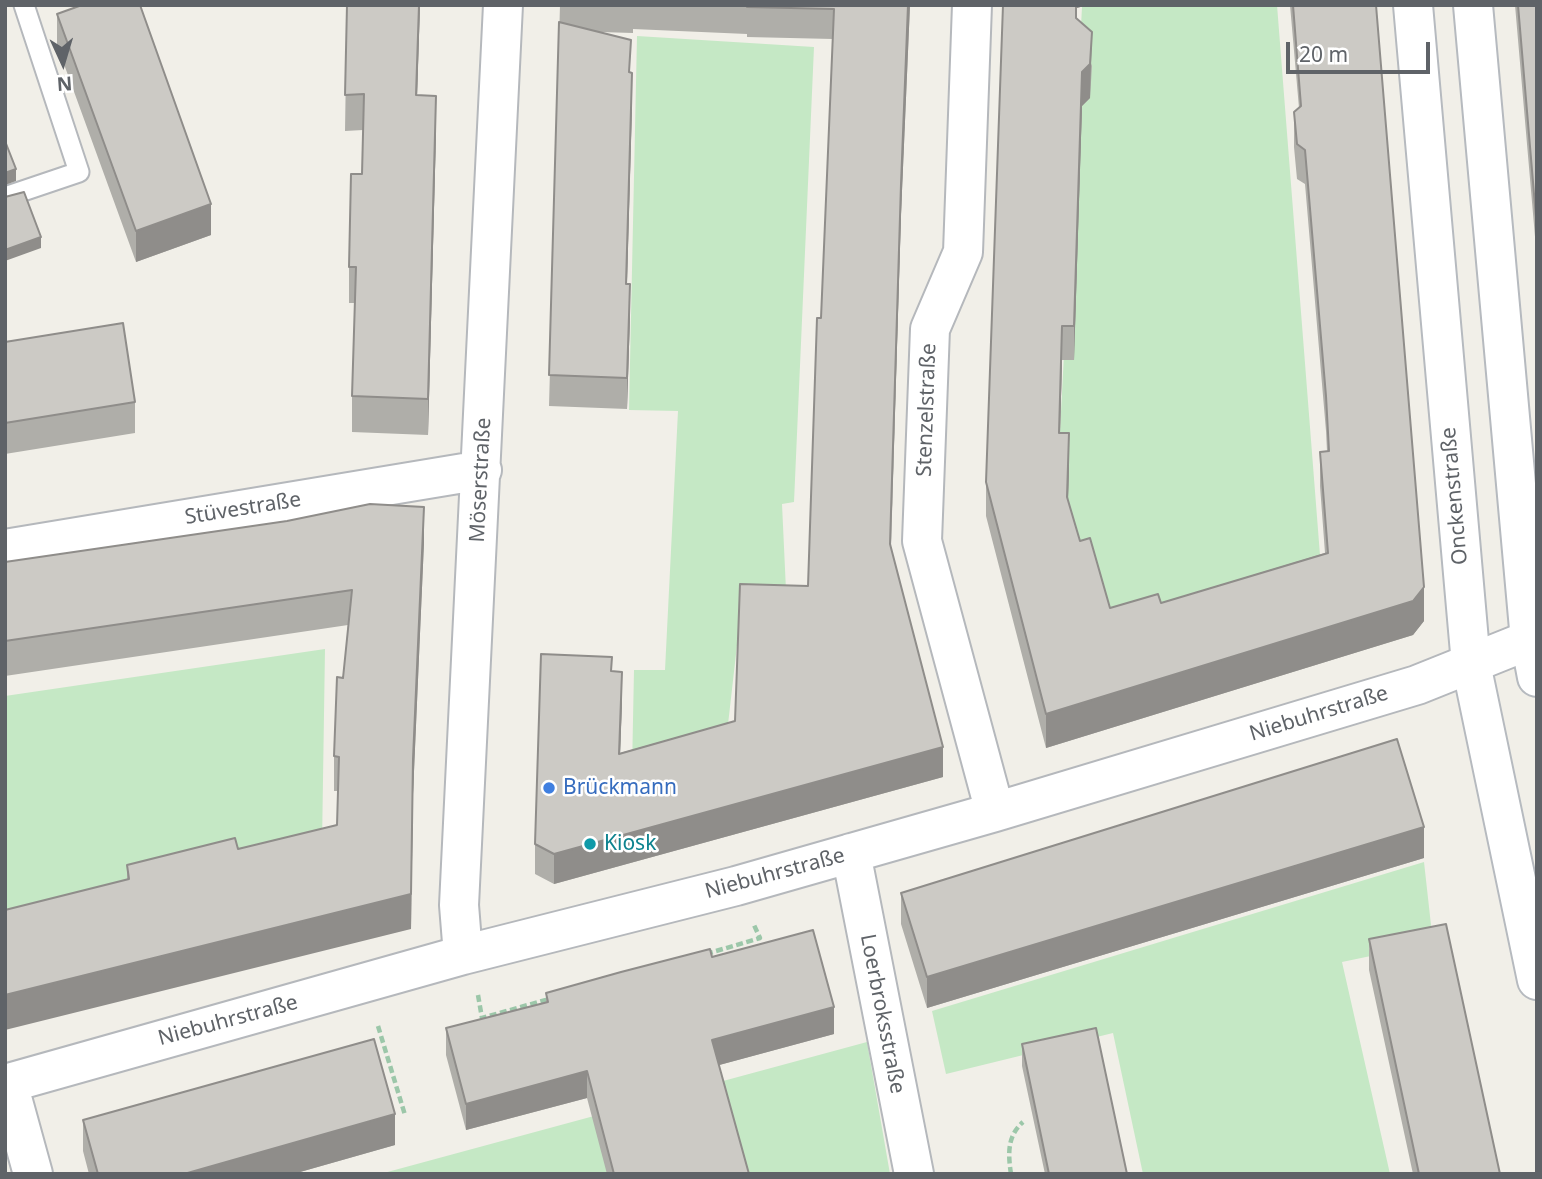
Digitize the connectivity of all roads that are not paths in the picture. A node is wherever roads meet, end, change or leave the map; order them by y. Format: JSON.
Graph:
{"nodes":[{"id":1,"x":24,"y":5,"type":"edge"},
{"id":2,"x":503,"y":5,"type":"edge"},
{"id":3,"x":972,"y":5,"type":"edge"},
{"id":4,"x":1413,"y":5,"type":"edge"},
{"id":5,"x":1473,"y":5,"type":"edge"},
{"id":6,"x":5,"y":197,"type":"edge"},
{"id":7,"x":482,"y":470,"type":"junction"},
{"id":8,"x":5,"y":549,"type":"edge"},
{"id":9,"x":1535,"y":651,"type":"edge"},
{"id":10,"x":1471,"y":664,"type":"junction"},
{"id":11,"x":995,"y":812,"type":"junction"},
{"id":12,"x":851,"y":853,"type":"junction"},
{"id":13,"x":466,"y":954,"type":"junction"},
{"id":14,"x":1537,"y":980,"type":"edge"},
{"id":15,"x":6,"y":1083,"type":"edge"},
{"id":16,"x":33,"y":1174,"type":"edge"},
{"id":17,"x":914,"y":1174,"type":"edge"}],
"edges":[{"from":1,"to":6,"type":"lane"},
{"from":2,"to":7,"type":"street","name":"Möserstraße"},
{"from":3,"to":11,"type":"street","name":"Stenzelstraße"},
{"from":4,"to":10,"type":"street","name":"Onckenstraße"},
{"from":5,"to":9,"type":"street"},
{"from":7,"to":8,"type":"street","name":"Stüvestraße"},
{"from":7,"to":13,"type":"street","name":"Möserstraße"},
{"from":9,"to":10,"type":"street","name":"Niebuhrstraße"},
{"from":10,"to":11,"type":"street","name":"Niebuhrstraße"},
{"from":10,"to":14,"type":"street","name":"Onckenstraße"},
{"from":11,"to":12,"type":"street","name":"Niebuhrstraße"},
{"from":12,"to":13,"type":"street","name":"Niebuhrstraße"},
{"from":12,"to":17,"type":"street","name":"Loerbroksstraße"},
{"from":13,"to":15,"type":"street","name":"Niebuhrstraße"},
{"from":15,"to":16,"type":"street"}]}
